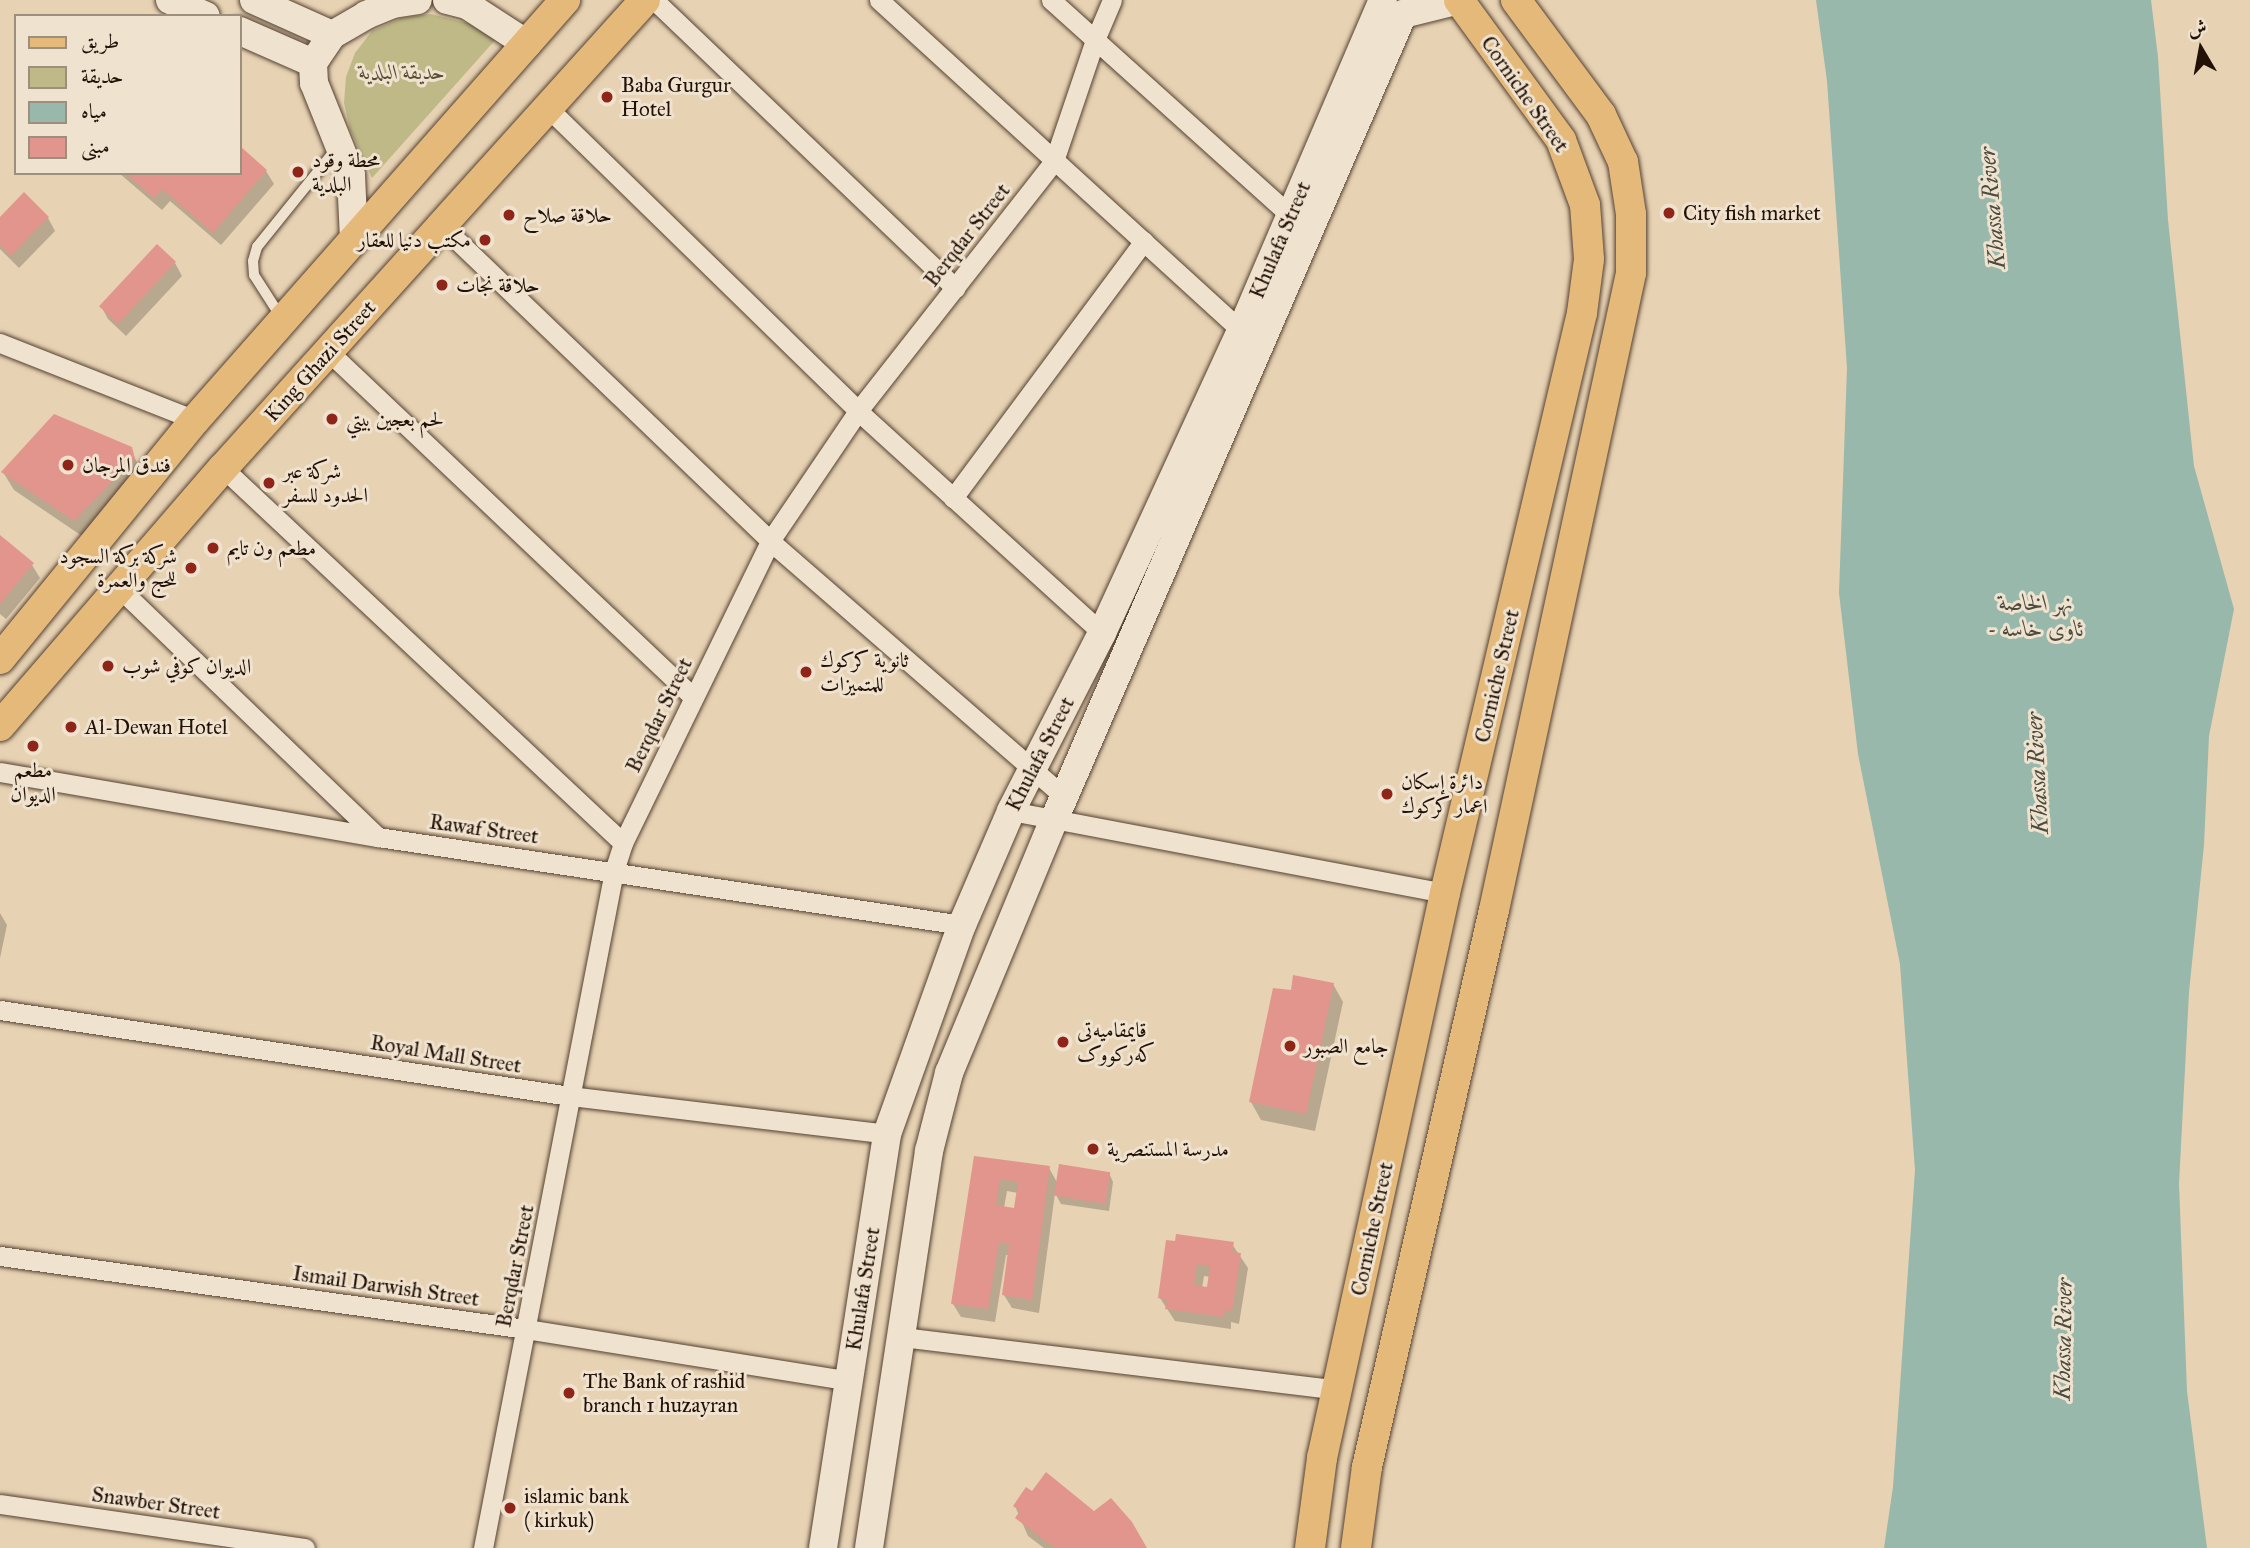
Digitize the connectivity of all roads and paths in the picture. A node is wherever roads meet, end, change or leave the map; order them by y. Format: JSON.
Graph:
{"nodes":[{"id":1,"x":170,"y":0,"type":"edge"},
{"id":2,"x":254,"y":0,"type":"edge"},
{"id":3,"x":418,"y":0,"type":"edge"},
{"id":4,"x":447,"y":0,"type":"edge"},
{"id":5,"x":565,"y":0,"type":"edge"},
{"id":6,"x":645,"y":0,"type":"edge"},
{"id":7,"x":654,"y":0,"type":"edge"},
{"id":8,"x":879,"y":0,"type":"edge"},
{"id":9,"x":1051,"y":0,"type":"edge"},
{"id":10,"x":1112,"y":0,"type":"edge"},
{"id":11,"x":1383,"y":0,"type":"edge"},
{"id":12,"x":1459,"y":0,"type":"edge"},
{"id":13,"x":1516,"y":0,"type":"edge"},
{"id":14,"x":1525,"y":0,"type":"edge"},
{"id":15,"x":202,"y":14,"type":"edge"},
{"id":16,"x":242,"y":32,"type":"edge"},
{"id":17,"x":332,"y":35,"type":"junction"},
{"id":18,"x":1542,"y":35,"type":"junction"},
{"id":19,"x":1095,"y":40,"type":"junction"},
{"id":20,"x":527,"y":44,"type":"junction"},
{"id":21,"x":313,"y":63,"type":"junction"},
{"id":22,"x":548,"y":108,"type":"junction"},
{"id":23,"x":340,"y":145,"type":"junction"},
{"id":24,"x":1054,"y":161,"type":"junction"},
{"id":25,"x":1290,"y":215,"type":"junction"},
{"id":26,"x":441,"y":225,"type":"junction"},
{"id":27,"x":354,"y":239,"type":"junction"},
{"id":28,"x":1144,"y":241,"type":"junction"},
{"id":29,"x":954,"y":289,"type":"junction"},
{"id":30,"x":283,"y":320,"type":"junction"},
{"id":31,"x":1241,"y":331,"type":"junction"},
{"id":32,"x":0,"y":343,"type":"edge"},
{"id":33,"x":329,"y":352,"type":"junction"},
{"id":34,"x":859,"y":411,"type":"junction"},
{"id":35,"x":195,"y":420,"type":"junction"},
{"id":36,"x":1547,"y":467,"type":"junction"},
{"id":37,"x":223,"y":468,"type":"junction"},
{"id":38,"x":1587,"y":476,"type":"junction"},
{"id":39,"x":953,"y":498,"type":"junction"},
{"id":40,"x":770,"y":541,"type":"junction"},
{"id":41,"x":118,"y":587,"type":"junction"},
{"id":42,"x":1102,"y":633,"type":"junction"},
{"id":43,"x":9,"y":650,"type":"edge"},
{"id":44,"x":49,"y":668,"type":"junction"},
{"id":45,"x":692,"y":696,"type":"junction"},
{"id":46,"x":0,"y":726,"type":"edge"},
{"id":47,"x":0,"y":772,"type":"edge"},
{"id":48,"x":1032,"y":772,"type":"junction"},
{"id":49,"x":1059,"y":809,"type":"junction"},
{"id":50,"x":1011,"y":811,"type":"junction"},
{"id":51,"x":378,"y":837,"type":"junction"},
{"id":52,"x":623,"y":843,"type":"junction"},
{"id":53,"x":614,"y":871,"type":"junction"},
{"id":54,"x":1445,"y":893,"type":"junction"},
{"id":55,"x":962,"y":925,"type":"junction"},
{"id":56,"x":0,"y":1010,"type":"edge"},
{"id":57,"x":570,"y":1096,"type":"junction"},
{"id":58,"x":887,"y":1134,"type":"junction"},
{"id":59,"x":0,"y":1256,"type":"edge"},
{"id":60,"x":526,"y":1329,"type":"junction"},
{"id":61,"x":902,"y":1338,"type":"junction"},
{"id":62,"x":849,"y":1381,"type":"junction"},
{"id":63,"x":1338,"y":1390,"type":"junction"},
{"id":64,"x":0,"y":1504,"type":"edge"},
{"id":65,"x":305,"y":1548,"type":"edge"},
{"id":66,"x":483,"y":1548,"type":"edge"},
{"id":67,"x":823,"y":1548,"type":"edge"},
{"id":68,"x":869,"y":1548,"type":"edge"},
{"id":69,"x":1310,"y":1548,"type":"edge"},
{"id":70,"x":1356,"y":1548,"type":"edge"}],
"edges":[{"from":1,"to":15,"type":"street"},
{"from":2,"to":17,"type":"street"},
{"from":3,"to":17,"type":"street"},
{"from":4,"to":20,"type":"street"},
{"from":5,"to":20,"type":"main road"},
{"from":6,"to":22,"type":"main road","name":"King Ghazi Street"},
{"from":7,"to":29,"type":"street"},
{"from":8,"to":24,"type":"street"},
{"from":9,"to":19,"type":"street"},
{"from":10,"to":19,"type":"street","name":"Berqdar Street"},
{"from":11,"to":25,"type":"street","name":"Khulafa Street"},
{"from":12,"to":36,"type":"main road","name":"Corniche Street"},
{"from":12,"to":49,"type":"street"},
{"from":13,"to":18,"type":"main road"},
{"from":14,"to":18,"type":"street"},
{"from":16,"to":21,"type":"street"},
{"from":17,"to":21,"type":"street"},
{"from":18,"to":38,"type":"main road"},
{"from":19,"to":24,"type":"street","name":"Berqdar Street"},
{"from":19,"to":25,"type":"street"},
{"from":20,"to":27,"type":"main road"},
{"from":21,"to":23,"type":"street"},
{"from":22,"to":26,"type":"main road","name":"King Ghazi Street"},
{"from":22,"to":34,"type":"street"},
{"from":23,"to":27,"type":"street"},
{"from":23,"to":30,"type":"lane"},
{"from":24,"to":28,"type":"street"},
{"from":24,"to":29,"type":"street","name":"Berqdar Street"},
{"from":25,"to":31,"type":"street","name":"Khulafa Street"},
{"from":26,"to":33,"type":"main road","name":"King Ghazi Street"},
{"from":26,"to":40,"type":"street"},
{"from":27,"to":30,"type":"main road"},
{"from":28,"to":31,"type":"street"},
{"from":28,"to":39,"type":"street"},
{"from":29,"to":34,"type":"street","name":"Berqdar Street"},
{"from":30,"to":35,"type":"main road"},
{"from":31,"to":42,"type":"street","name":"Khulafa Street"},
{"from":32,"to":35,"type":"street"},
{"from":33,"to":37,"type":"main road","name":"King Ghazi Street"},
{"from":33,"to":45,"type":"street"},
{"from":34,"to":39,"type":"street"},
{"from":34,"to":40,"type":"street","name":"Berqdar Street"},
{"from":35,"to":43,"type":"main road"},
{"from":36,"to":38,"type":"main road"},
{"from":36,"to":54,"type":"main road","name":"Corniche Street"},
{"from":37,"to":41,"type":"main road","name":"King Ghazi Street"},
{"from":37,"to":52,"type":"street"},
{"from":38,"to":70,"type":"main road"},
{"from":39,"to":42,"type":"street"},
{"from":40,"to":45,"type":"street","name":"Berqdar Street"},
{"from":40,"to":48,"type":"street"},
{"from":41,"to":44,"type":"main road","name":"King Ghazi Street"},
{"from":41,"to":51,"type":"street"},
{"from":42,"to":48,"type":"street","name":"Khulafa Street"},
{"from":43,"to":44,"type":"main road"},
{"from":44,"to":46,"type":"main road","name":"King Ghazi Street"},
{"from":45,"to":52,"type":"street","name":"Berqdar Street"},
{"from":47,"to":51,"type":"street","name":"Rawaf Street"},
{"from":48,"to":49,"type":"street"},
{"from":48,"to":50,"type":"street","name":"Khulafa Street"},
{"from":49,"to":50,"type":"street"},
{"from":49,"to":54,"type":"street"},
{"from":49,"to":61,"type":"street"},
{"from":50,"to":55,"type":"street","name":"Khulafa Street"},
{"from":51,"to":53,"type":"street","name":"Rawaf Street"},
{"from":52,"to":53,"type":"street","name":"Berqdar Street"},
{"from":53,"to":55,"type":"street","name":"Rawaf Street"},
{"from":53,"to":57,"type":"street","name":"Berqdar Street"},
{"from":54,"to":63,"type":"main road","name":"Corniche Street"},
{"from":55,"to":58,"type":"street","name":"Khulafa Street"},
{"from":56,"to":57,"type":"street","name":"Royal Mall Street"},
{"from":57,"to":58,"type":"street","name":"Royal Mall Street"},
{"from":57,"to":60,"type":"street","name":"Berqdar Street"},
{"from":58,"to":62,"type":"street","name":"Khulafa Street"},
{"from":59,"to":60,"type":"street","name":"Ismail Darwish Street"},
{"from":60,"to":62,"type":"street","name":"Ismail Darwish Street"},
{"from":60,"to":66,"type":"street","name":"Berqdar Street"},
{"from":61,"to":63,"type":"street"},
{"from":61,"to":68,"type":"street"},
{"from":62,"to":67,"type":"street","name":"Khulafa Street"},
{"from":63,"to":69,"type":"main road","name":"Corniche Street"},
{"from":64,"to":65,"type":"street","name":"Snawber Street"}]}
